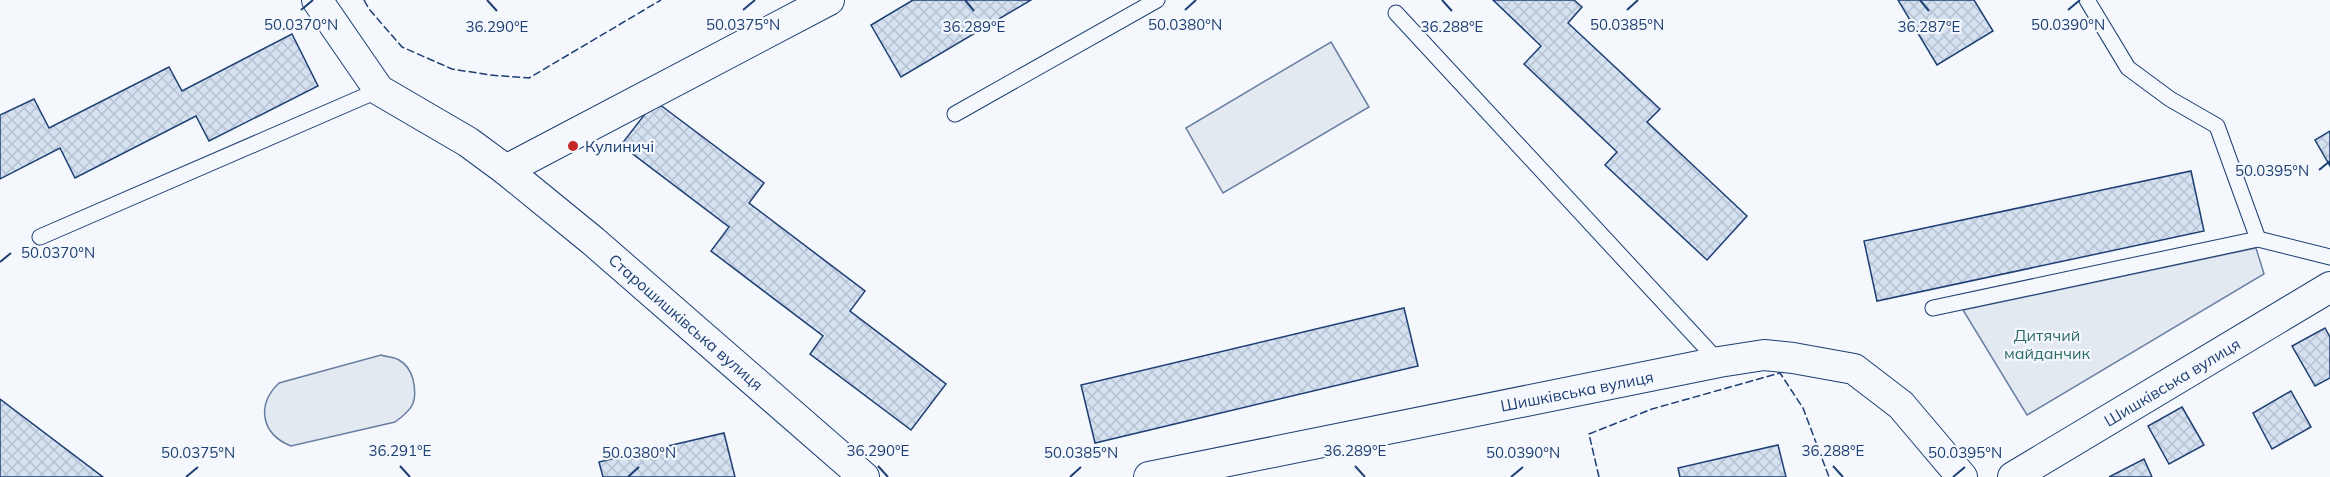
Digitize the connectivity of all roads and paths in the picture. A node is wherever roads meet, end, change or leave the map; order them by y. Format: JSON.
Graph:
{"nodes":[{"id":1,"x":317,"y":0,"type":"edge"},
{"id":2,"x":829,"y":0,"type":"edge"},
{"id":3,"x":1158,"y":0,"type":"edge"},
{"id":4,"x":2087,"y":0,"type":"edge"},
{"id":5,"x":1396,"y":13,"type":"dead end"},
{"id":6,"x":380,"y":90,"type":"junction"},
{"id":7,"x":955,"y":114,"type":"dead end"},
{"id":8,"x":506,"y":170,"type":"junction"},
{"id":9,"x":40,"y":237,"type":"dead end"},
{"id":10,"x":2258,"y":239,"type":"junction"},
{"id":11,"x":2330,"y":257,"type":"edge"},
{"id":12,"x":2330,"y":287,"type":"edge"},
{"id":13,"x":1933,"y":308,"type":"dead end"},
{"id":14,"x":1719,"y":362,"type":"junction"},
{"id":15,"x":2043,"y":470,"type":"edge"},
{"id":16,"x":864,"y":477,"type":"edge"},
{"id":17,"x":1149,"y":477,"type":"edge"},
{"id":18,"x":1962,"y":477,"type":"edge"},
{"id":19,"x":2013,"y":477,"type":"edge"}],
"edges":[{"from":1,"to":6,"type":"street","name":"Старошишківська вулиця"},
{"from":2,"to":8,"type":"street"},
{"from":3,"to":7,"type":"lane"},
{"from":4,"to":10,"type":"lane"},
{"from":5,"to":14,"type":"lane"},
{"from":6,"to":8,"type":"street","name":"Старошишківська вулиця"},
{"from":6,"to":9,"type":"lane"},
{"from":8,"to":16,"type":"street","name":"Старошишківська вулиця"},
{"from":10,"to":11,"type":"lane"},
{"from":10,"to":13,"type":"lane"},
{"from":12,"to":15,"type":"street","name":"Шишківська вулиця"},
{"from":14,"to":17,"type":"street","name":"Шишківська вулиця"},
{"from":14,"to":18,"type":"street","name":"Шишківська вулиця"},
{"from":15,"to":19,"type":"street","name":"Шишківська вулиця"}]}
